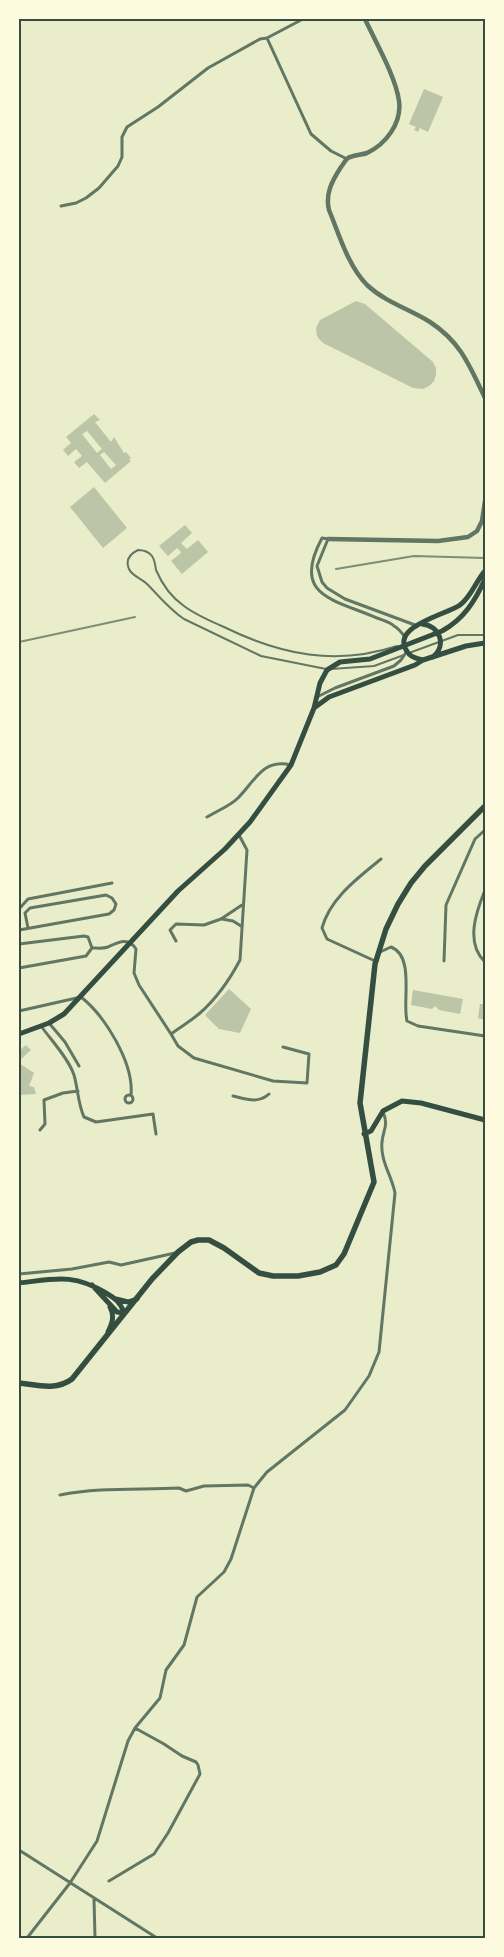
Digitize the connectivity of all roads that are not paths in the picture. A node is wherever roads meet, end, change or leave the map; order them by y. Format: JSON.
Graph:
{"nodes":[{"id":1,"x":303,"y":19,"type":"edge"},
{"id":2,"x":365,"y":19,"type":"edge"},
{"id":3,"x":267,"y":38,"type":"junction"},
{"id":4,"x":347,"y":159,"type":"junction"},
{"id":5,"x":61,"y":206,"type":"dead end"},
{"id":6,"x":485,"y":398,"type":"edge"},
{"id":7,"x":485,"y":501,"type":"edge"},
{"id":8,"x":325,"y":538,"type":"junction"},
{"id":9,"x":485,"y":570,"type":"edge"},
{"id":10,"x":485,"y":579,"type":"edge"},
{"id":11,"x":417,"y":625,"type":"junction"},
{"id":12,"x":485,"y":635,"type":"edge"},
{"id":13,"x":406,"y":637,"type":"junction"},
{"id":14,"x":417,"y":641,"type":"junction"},
{"id":15,"x":485,"y":643,"type":"edge"},
{"id":16,"x":407,"y":650,"type":"junction"},
{"id":17,"x":426,"y":660,"type":"junction"},
{"id":18,"x":316,"y":699,"type":"junction"},
{"id":19,"x":314,"y":708,"type":"junction"},
{"id":20,"x":291,"y":765,"type":"junction"},
{"id":21,"x":485,"y":806,"type":"edge"},
{"id":22,"x":207,"y":817,"type":"dead end"},
{"id":23,"x":485,"y":830,"type":"edge"},
{"id":24,"x":239,"y":835,"type":"junction"},
{"id":25,"x":381,"y":859,"type":"dead end"},
{"id":26,"x":112,"y":883,"type":"dead end"},
{"id":27,"x":485,"y":890,"type":"edge"},
{"id":28,"x":243,"y":905,"type":"junction"},
{"id":29,"x":19,"y":909,"type":"edge"},
{"id":30,"x":221,"y":919,"type":"junction"},
{"id":31,"x":241,"y":926,"type":"junction"},
{"id":32,"x":28,"y":928,"type":"junction"},
{"id":33,"x":19,"y":930,"type":"edge"},
{"id":34,"x":176,"y":941,"type":"dead end"},
{"id":35,"x":19,"y":944,"type":"edge"},
{"id":36,"x":92,"y":948,"type":"junction"},
{"id":37,"x":379,"y":953,"type":"junction"},
{"id":38,"x":444,"y":961,"type":"dead end"},
{"id":39,"x":376,"y":962,"type":"junction"},
{"id":40,"x":485,"y":962,"type":"edge"},
{"id":41,"x":19,"y":968,"type":"edge"},
{"id":42,"x":81,"y":997,"type":"junction"},
{"id":43,"x":19,"y":1010,"type":"edge"},
{"id":44,"x":49,"y":1023,"type":"junction"},
{"id":45,"x":41,"y":1026,"type":"junction"},
{"id":46,"x":19,"y":1034,"type":"edge"},
{"id":47,"x":171,"y":1034,"type":"junction"},
{"id":48,"x":485,"y":1036,"type":"edge"},
{"id":49,"x":283,"y":1047,"type":"dead end"},
{"id":50,"x":78,"y":1066,"type":"dead end"},
{"id":51,"x":78,"y":1091,"type":"junction"},
{"id":52,"x":269,"y":1094,"type":"dead end"},
{"id":53,"x":131,"y":1095,"type":"dead end"},
{"id":54,"x":233,"y":1096,"type":"dead end"},
{"id":55,"x":383,"y":1111,"type":"junction"},
{"id":56,"x":485,"y":1121,"type":"edge"},
{"id":57,"x":40,"y":1130,"type":"dead end"},
{"id":58,"x":156,"y":1134,"type":"dead end"},
{"id":59,"x":364,"y":1134,"type":"junction"},
{"id":60,"x":485,"y":1148,"type":"edge"},
{"id":61,"x":178,"y":1252,"type":"junction"},
{"id":62,"x":19,"y":1274,"type":"edge"},
{"id":63,"x":19,"y":1283,"type":"edge"},
{"id":64,"x":92,"y":1284,"type":"junction"},
{"id":65,"x":114,"y":1298,"type":"junction"},
{"id":66,"x":137,"y":1299,"type":"junction"},
{"id":67,"x":108,"y":1302,"type":"junction"},
{"id":68,"x":124,"y":1313,"type":"junction"},
{"id":69,"x":105,"y":1339,"type":"junction"},
{"id":70,"x":19,"y":1383,"type":"edge"},
{"id":71,"x":254,"y":1488,"type":"junction"},
{"id":72,"x":60,"y":1495,"type":"dead end"},
{"id":73,"x":135,"y":1728,"type":"junction"},
{"id":74,"x":19,"y":1850,"type":"edge"},
{"id":75,"x":109,"y":1881,"type":"dead end"},
{"id":76,"x":70,"y":1883,"type":"junction"},
{"id":77,"x":94,"y":1898,"type":"junction"},
{"id":78,"x":27,"y":1938,"type":"edge"},
{"id":79,"x":95,"y":1938,"type":"edge"},
{"id":80,"x":157,"y":1938,"type":"edge"}],
"edges":[{"from":1,"to":3,"type":"street"},
{"from":2,"to":4,"type":"street"},
{"from":3,"to":4,"type":"street"},
{"from":3,"to":5,"type":"street"},
{"from":4,"to":6,"type":"street"},
{"from":7,"to":8,"type":"street"},
{"from":8,"to":11,"type":"street"},
{"from":8,"to":13,"type":"street"},
{"from":9,"to":11,"type":"main road"},
{"from":10,"to":14,"type":"main road"},
{"from":11,"to":13,"type":"main road"},
{"from":11,"to":17,"type":"main road"},
{"from":12,"to":14,"type":"lane"},
{"from":13,"to":16,"type":"main road"},
{"from":14,"to":18,"type":"main road"},
{"from":15,"to":17,"type":"main road"},
{"from":16,"to":17,"type":"main road"},
{"from":16,"to":18,"type":"street"},
{"from":17,"to":19,"type":"main road"},
{"from":18,"to":19,"type":"main road"},
{"from":19,"to":20,"type":"main road"},
{"from":20,"to":22,"type":"street"},
{"from":20,"to":24,"type":"main road"},
{"from":21,"to":37,"type":"main road"},
{"from":23,"to":38,"type":"street"},
{"from":24,"to":28,"type":"street"},
{"from":24,"to":42,"type":"main road"},
{"from":25,"to":39,"type":"street"},
{"from":26,"to":29,"type":"street"},
{"from":27,"to":40,"type":"street"},
{"from":28,"to":30,"type":"street"},
{"from":28,"to":31,"type":"street"},
{"from":30,"to":31,"type":"street"},
{"from":30,"to":34,"type":"street"},
{"from":31,"to":47,"type":"street"},
{"from":32,"to":32,"type":"street"},
{"from":32,"to":33,"type":"street"},
{"from":35,"to":36,"type":"street"},
{"from":36,"to":41,"type":"street"},
{"from":36,"to":47,"type":"street"},
{"from":37,"to":39,"type":"main road"},
{"from":37,"to":48,"type":"street"},
{"from":39,"to":59,"type":"main road"},
{"from":42,"to":43,"type":"street"},
{"from":42,"to":44,"type":"main road"},
{"from":42,"to":53,"type":"street"},
{"from":44,"to":45,"type":"main road"},
{"from":44,"to":50,"type":"street"},
{"from":45,"to":46,"type":"main road"},
{"from":45,"to":51,"type":"street"},
{"from":47,"to":49,"type":"street"},
{"from":51,"to":57,"type":"street"},
{"from":51,"to":58,"type":"street"},
{"from":52,"to":54,"type":"street"},
{"from":55,"to":56,"type":"main road"},
{"from":55,"to":59,"type":"main road"},
{"from":55,"to":71,"type":"street"},
{"from":56,"to":60,"type":"street"},
{"from":59,"to":61,"type":"main road"},
{"from":61,"to":62,"type":"street"},
{"from":61,"to":66,"type":"main road"},
{"from":63,"to":64,"type":"main road"},
{"from":64,"to":65,"type":"main road"},
{"from":64,"to":67,"type":"main road"},
{"from":65,"to":66,"type":"main road"},
{"from":65,"to":68,"type":"main road"},
{"from":66,"to":68,"type":"main road"},
{"from":67,"to":68,"type":"main road"},
{"from":67,"to":69,"type":"main road"},
{"from":68,"to":69,"type":"main road"},
{"from":69,"to":70,"type":"main road"},
{"from":71,"to":72,"type":"street"},
{"from":71,"to":73,"type":"street"},
{"from":73,"to":75,"type":"street"},
{"from":73,"to":76,"type":"street"},
{"from":74,"to":76,"type":"street"},
{"from":76,"to":77,"type":"street"},
{"from":76,"to":78,"type":"street"},
{"from":77,"to":79,"type":"street"},
{"from":77,"to":80,"type":"street"}]}
